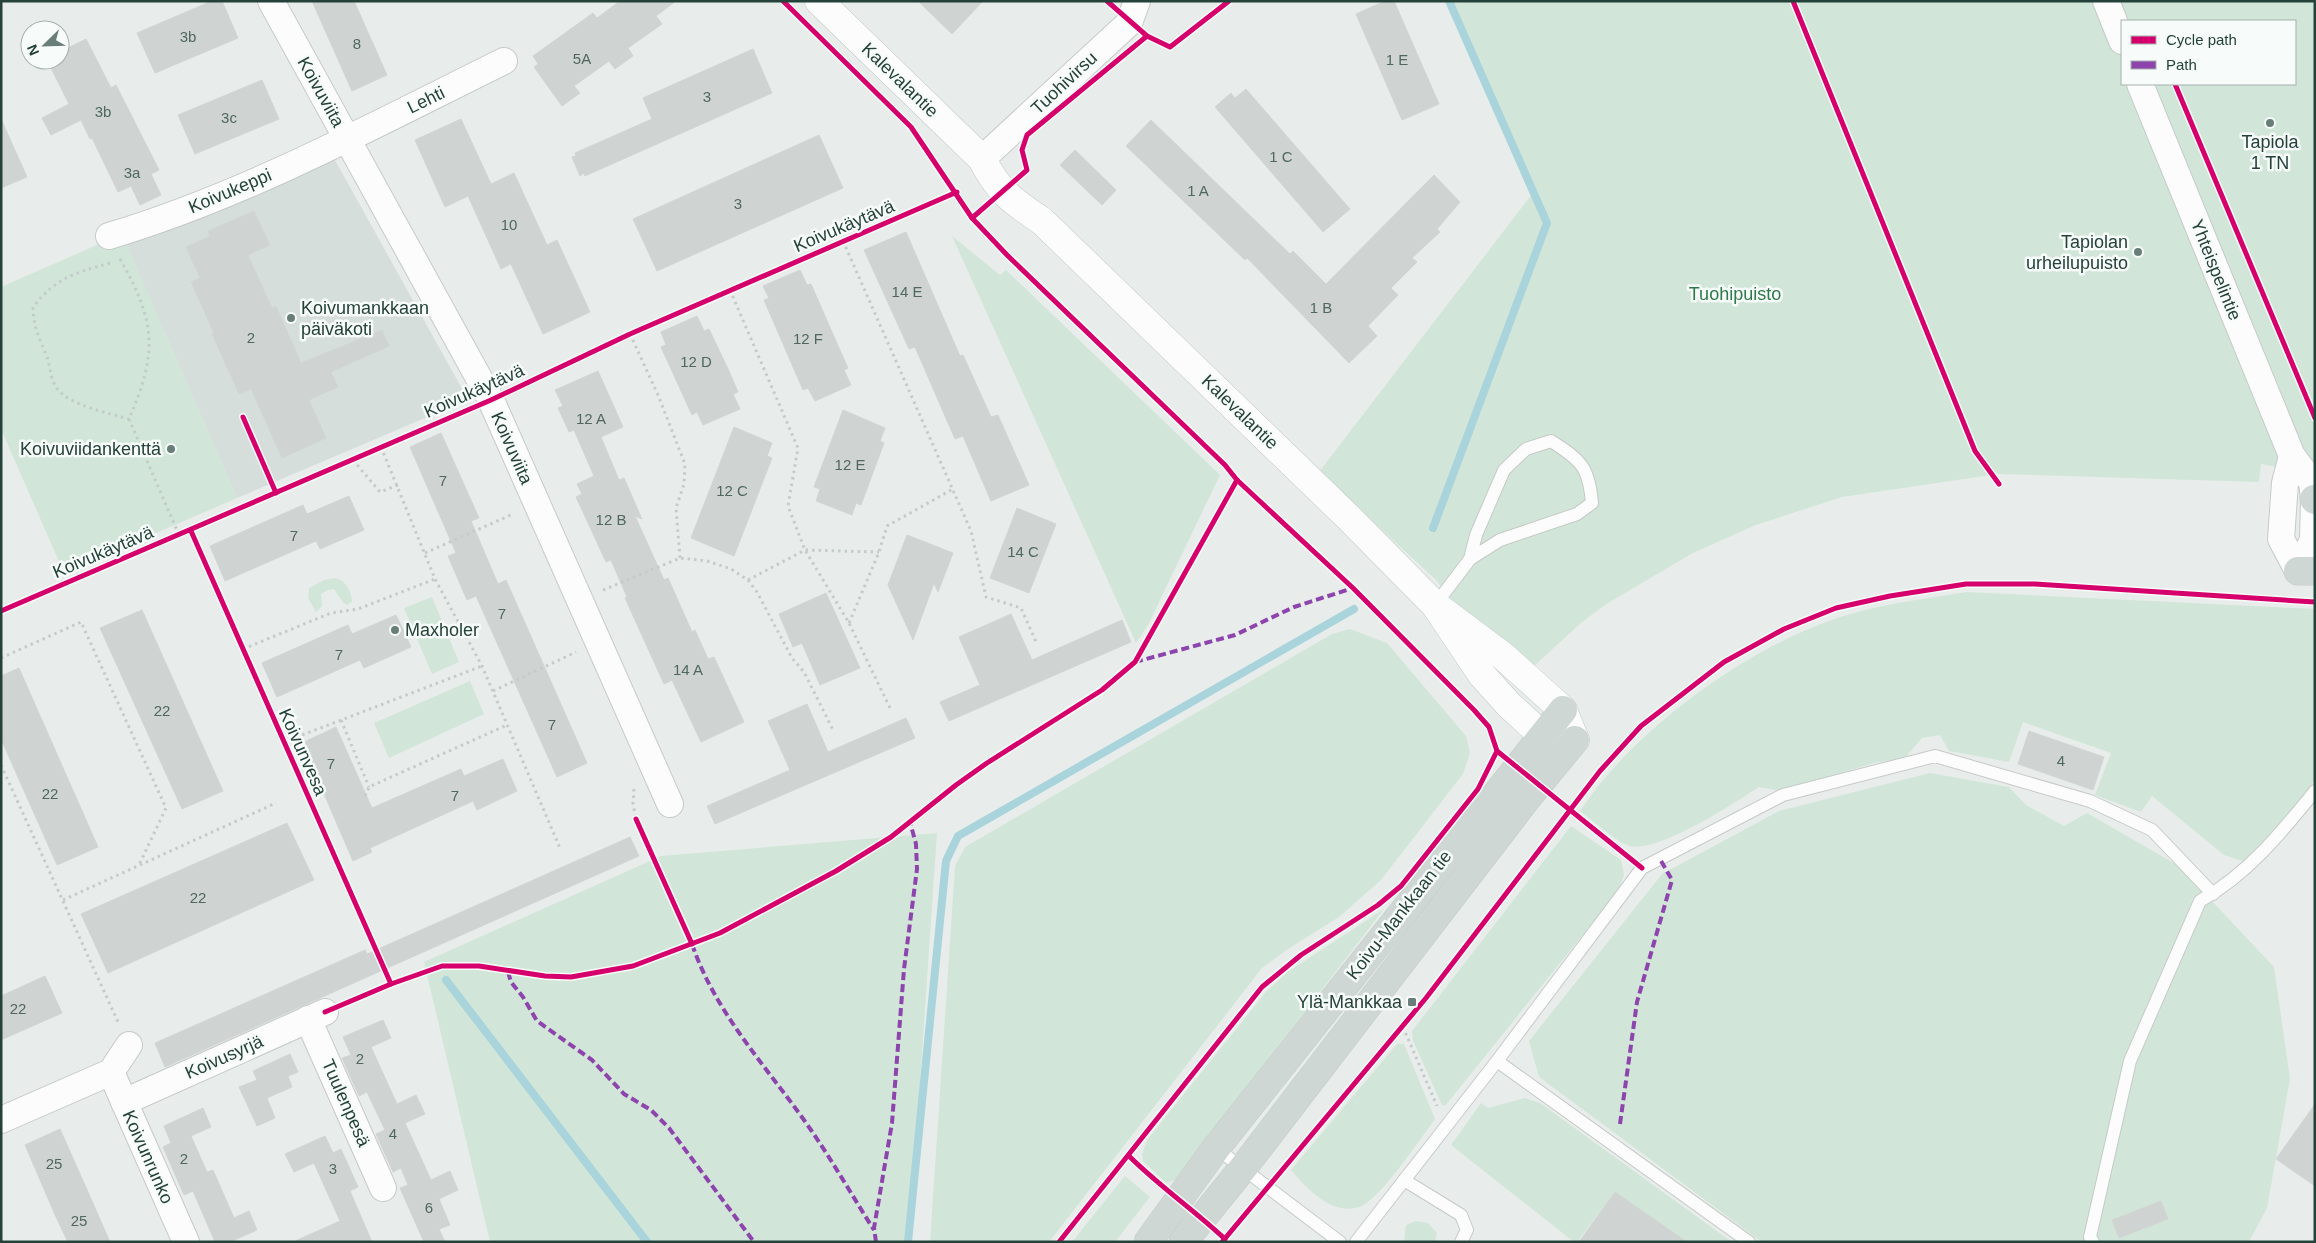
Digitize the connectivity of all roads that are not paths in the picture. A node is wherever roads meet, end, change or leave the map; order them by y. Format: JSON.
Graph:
{"nodes":[{"id":1,"x":271,"y":1,"type":"edge"},
{"id":2,"x":818,"y":1,"type":"edge"},
{"id":3,"x":1138,"y":1,"type":"edge"},
{"id":4,"x":2106,"y":1,"type":"edge"},
{"id":5,"x":2121,"y":38,"type":"edge"},
{"id":6,"x":504,"y":61,"type":"dead end"},
{"id":7,"x":2140,"y":85,"type":"edge"},
{"id":8,"x":347,"y":138,"type":"junction"},
{"id":9,"x":982,"y":159,"type":"junction"},
{"id":10,"x":109,"y":236,"type":"road end"},
{"id":11,"x":2292,"y":456,"type":"junction"},
{"id":12,"x":2314,"y":499,"type":"edge"},
{"id":13,"x":1470,"y":559,"type":"junction"},
{"id":14,"x":2306,"y":571,"type":"edge"},
{"id":15,"x":1435,"y":606,"type":"junction"},
{"id":16,"x":1564,"y":710,"type":"junction"},
{"id":17,"x":1542,"y":735,"type":"junction"},
{"id":18,"x":1575,"y":740,"type":"junction"},
{"id":19,"x":2315,"y":791,"type":"edge"},
{"id":20,"x":670,"y":804,"type":"dead end"},
{"id":21,"x":2213,"y":894,"type":"junction"},
{"id":22,"x":316,"y":1015,"type":"joint"},
{"id":23,"x":129,"y":1045,"type":"road end"},
{"id":24,"x":1497,"y":1061,"type":"junction"},
{"id":25,"x":111,"y":1072,"type":"junction"},
{"id":26,"x":124,"y":1102,"type":"junction"},
{"id":27,"x":1,"y":1120,"type":"edge"},
{"id":28,"x":1216,"y":1148,"type":"junction"},
{"id":29,"x":1243,"y":1168,"type":"junction"},
{"id":30,"x":1404,"y":1180,"type":"junction"},
{"id":31,"x":383,"y":1188,"type":"dead end"},
{"id":32,"x":186,"y":1242,"type":"edge"},
{"id":33,"x":1148,"y":1242,"type":"edge"},
{"id":34,"x":1183,"y":1242,"type":"edge"},
{"id":35,"x":1340,"y":1242,"type":"edge"},
{"id":36,"x":1356,"y":1242,"type":"edge"},
{"id":37,"x":1461,"y":1242,"type":"edge"},
{"id":38,"x":1749,"y":1242,"type":"edge"},
{"id":39,"x":2093,"y":1242,"type":"edge"}],
"edges":[{"from":1,"to":8,"type":"street","name":"Koivuviita"},
{"from":2,"to":9,"type":"main road","name":"Kalevalantie"},
{"from":3,"to":9,"type":"street","name":"Tuohivirsu"},
{"from":4,"to":5,"type":"street"},
{"from":6,"to":8,"type":"street","name":"Lehti"},
{"from":7,"to":11,"type":"street","name":"Yhteispelintie"},
{"from":8,"to":10,"type":"street","name":"Koivukeppi"},
{"from":8,"to":20,"type":"street","name":"Koivuviita"},
{"from":9,"to":15,"type":"main road","name":"Kalevalantie"},
{"from":11,"to":12,"type":"street","name":"Yhteispelintie"},
{"from":11,"to":14,"type":"street","name":"Yhteispelintie"},
{"from":12,"to":14,"type":"street","name":"Yhteispelintie"},
{"from":13,"to":13,"type":"lane"},
{"from":13,"to":15,"type":"lane"},
{"from":15,"to":16,"type":"main road","name":"Kalevalantie"},
{"from":15,"to":17,"type":"main road","name":"Kalevalantie"},
{"from":16,"to":17,"type":"main road","name":"Koivu-Mankkaan tie"},
{"from":16,"to":18,"type":"main road","name":"Kalevalantie"},
{"from":17,"to":18,"type":"main road"},
{"from":17,"to":28,"type":"main road","name":"Koivu-Mankkaan tie"},
{"from":18,"to":29,"type":"main road","name":"Koivu-Mankkaan tie"},
{"from":19,"to":21,"type":"lane"},
{"from":21,"to":24,"type":"lane"},
{"from":21,"to":39,"type":"lane"},
{"from":22,"to":26,"type":"street","name":"Koivusyrjä"},
{"from":22,"to":31,"type":"street","name":"Tuulenpesä"},
{"from":23,"to":25,"type":"street"},
{"from":24,"to":30,"type":"lane"},
{"from":24,"to":38,"type":"lane"},
{"from":25,"to":26,"type":"street","name":"Koivunrunko"},
{"from":25,"to":27,"type":"street"},
{"from":26,"to":32,"type":"street","name":"Koivunrunko"},
{"from":28,"to":29,"type":"lane"},
{"from":28,"to":33,"type":"main road","name":"Koivu-Mankkaan tie"},
{"from":29,"to":34,"type":"main road","name":"Koivu-Mankkaan tie"},
{"from":29,"to":35,"type":"lane"},
{"from":30,"to":36,"type":"lane"},
{"from":30,"to":37,"type":"lane"}]}
